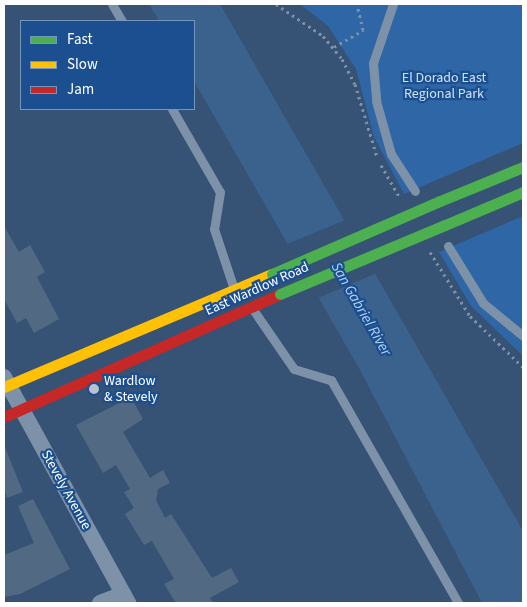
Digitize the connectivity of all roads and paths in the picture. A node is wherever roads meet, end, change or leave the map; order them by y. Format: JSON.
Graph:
{"nodes":[{"id":1,"x":112,"y":4,"type":"edge"},
{"id":2,"x":357,"y":4,"type":"edge"},
{"id":3,"x":393,"y":4,"type":"edge"},
{"id":4,"x":121,"y":20,"type":"edge"},
{"id":5,"x":334,"y":47,"type":"dead end"},
{"id":6,"x":173,"y":110,"type":"edge"},
{"id":7,"x":523,"y":166,"type":"edge"},
{"id":8,"x":415,"y":191,"type":"dead end"},
{"id":9,"x":523,"y":192,"type":"edge"},
{"id":10,"x":448,"y":246,"type":"dead end"},
{"id":11,"x":234,"y":290,"type":"junction"},
{"id":12,"x":252,"y":307,"type":"junction"},
{"id":13,"x":523,"y":336,"type":"edge"},
{"id":14,"x":5,"y":383,"type":"edge"},
{"id":15,"x":21,"y":409,"type":"junction"},
{"id":16,"x":4,"y":417,"type":"edge"},
{"id":17,"x":125,"y":598,"type":"edge"},
{"id":18,"x":100,"y":603,"type":"edge"},
{"id":19,"x":458,"y":603,"type":"edge"}],
"edges":[{"from":1,"to":4,"type":"lane"},
{"from":2,"to":5,"type":"path"},
{"from":3,"to":8,"type":"lane"},
{"from":6,"to":11,"type":"lane"},
{"from":7,"to":11,"type":"main road","name":"East Wardlow Road","bridge":true},
{"from":9,"to":12,"type":"main road","name":"East Wardlow Road","bridge":true},
{"from":10,"to":13,"type":"lane"},
{"from":11,"to":14,"type":"main road","name":"East Wardlow Road"},
{"from":12,"to":15,"type":"main road","name":"East Wardlow Road"},
{"from":12,"to":19,"type":"lane"},
{"from":14,"to":15,"type":"street","name":"Stevely Avenue"},
{"from":15,"to":16,"type":"main road","name":"East Wardlow Road"},
{"from":15,"to":17,"type":"street","name":"Stevely Avenue"},
{"from":17,"to":18,"type":"street"}]}
